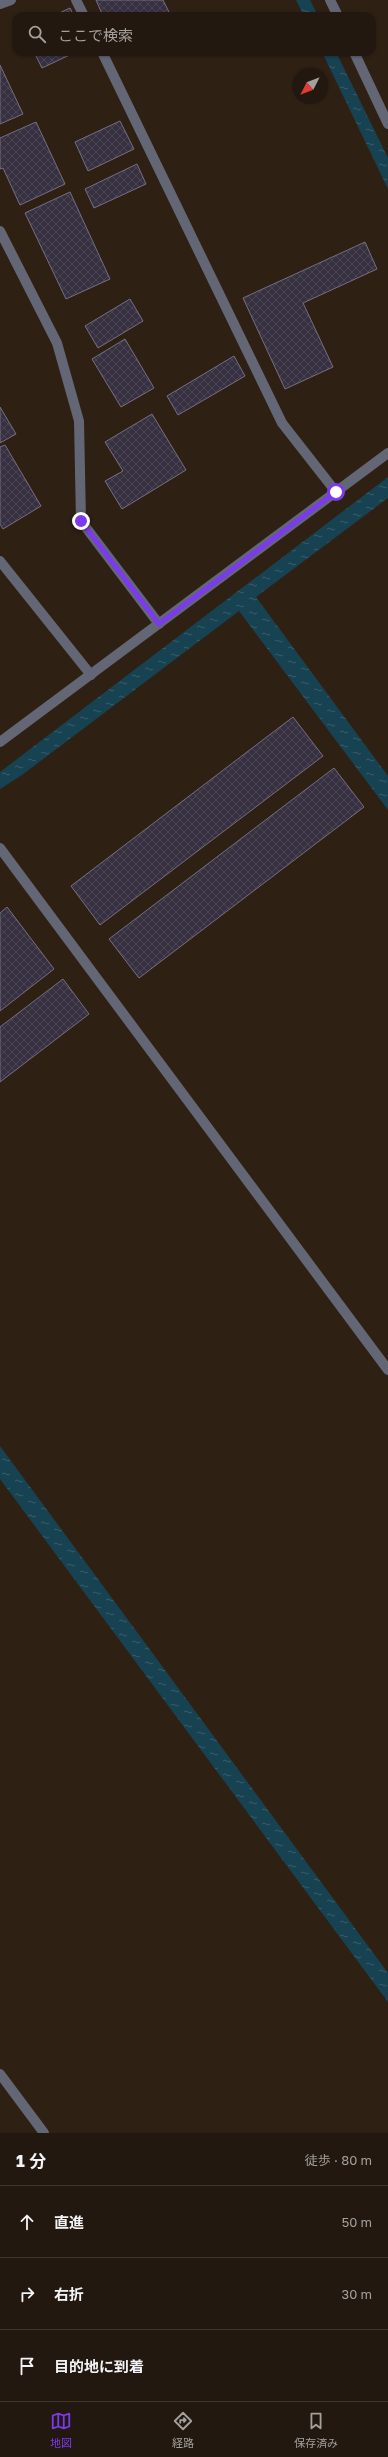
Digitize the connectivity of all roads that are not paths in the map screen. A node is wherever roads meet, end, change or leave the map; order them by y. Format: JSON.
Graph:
{"nodes":[{"id":1,"x":10,"y":0,"type":"edge"},
{"id":2,"x":76,"y":0,"type":"edge"},
{"id":3,"x":330,"y":0,"type":"edge"},
{"id":4,"x":0,"y":4,"type":"edge"},
{"id":5,"x":82,"y":12,"type":"edge"},
{"id":6,"x":336,"y":12,"type":"edge"},
{"id":7,"x":104,"y":56,"type":"edge"},
{"id":8,"x":356,"y":56,"type":"edge"},
{"id":9,"x":388,"y":124,"type":"edge"},
{"id":10,"x":0,"y":231,"type":"edge"},
{"id":11,"x":388,"y":453,"type":"edge"},
{"id":12,"x":336,"y":492,"type":"junction"},
{"id":13,"x":0,"y":561,"type":"edge"},
{"id":14,"x":159,"y":624,"type":"junction"},
{"id":15,"x":91,"y":675,"type":"junction"},
{"id":16,"x":0,"y":742,"type":"edge"},
{"id":17,"x":0,"y":848,"type":"edge"},
{"id":18,"x":388,"y":1370,"type":"edge"},
{"id":19,"x":0,"y":2074,"type":"edge"},
{"id":20,"x":44,"y":2133,"type":"edge"}],
"edges":[{"from":1,"to":4,"type":"street"},
{"from":2,"to":5,"type":"street"},
{"from":3,"to":6,"type":"street"},
{"from":7,"to":12,"type":"street"},
{"from":8,"to":9,"type":"street"},
{"from":10,"to":14,"type":"street"},
{"from":11,"to":12,"type":"street"},
{"from":12,"to":14,"type":"street"},
{"from":13,"to":15,"type":"street"},
{"from":14,"to":15,"type":"street"},
{"from":15,"to":16,"type":"street"},
{"from":17,"to":18,"type":"street"},
{"from":19,"to":20,"type":"street"}]}
